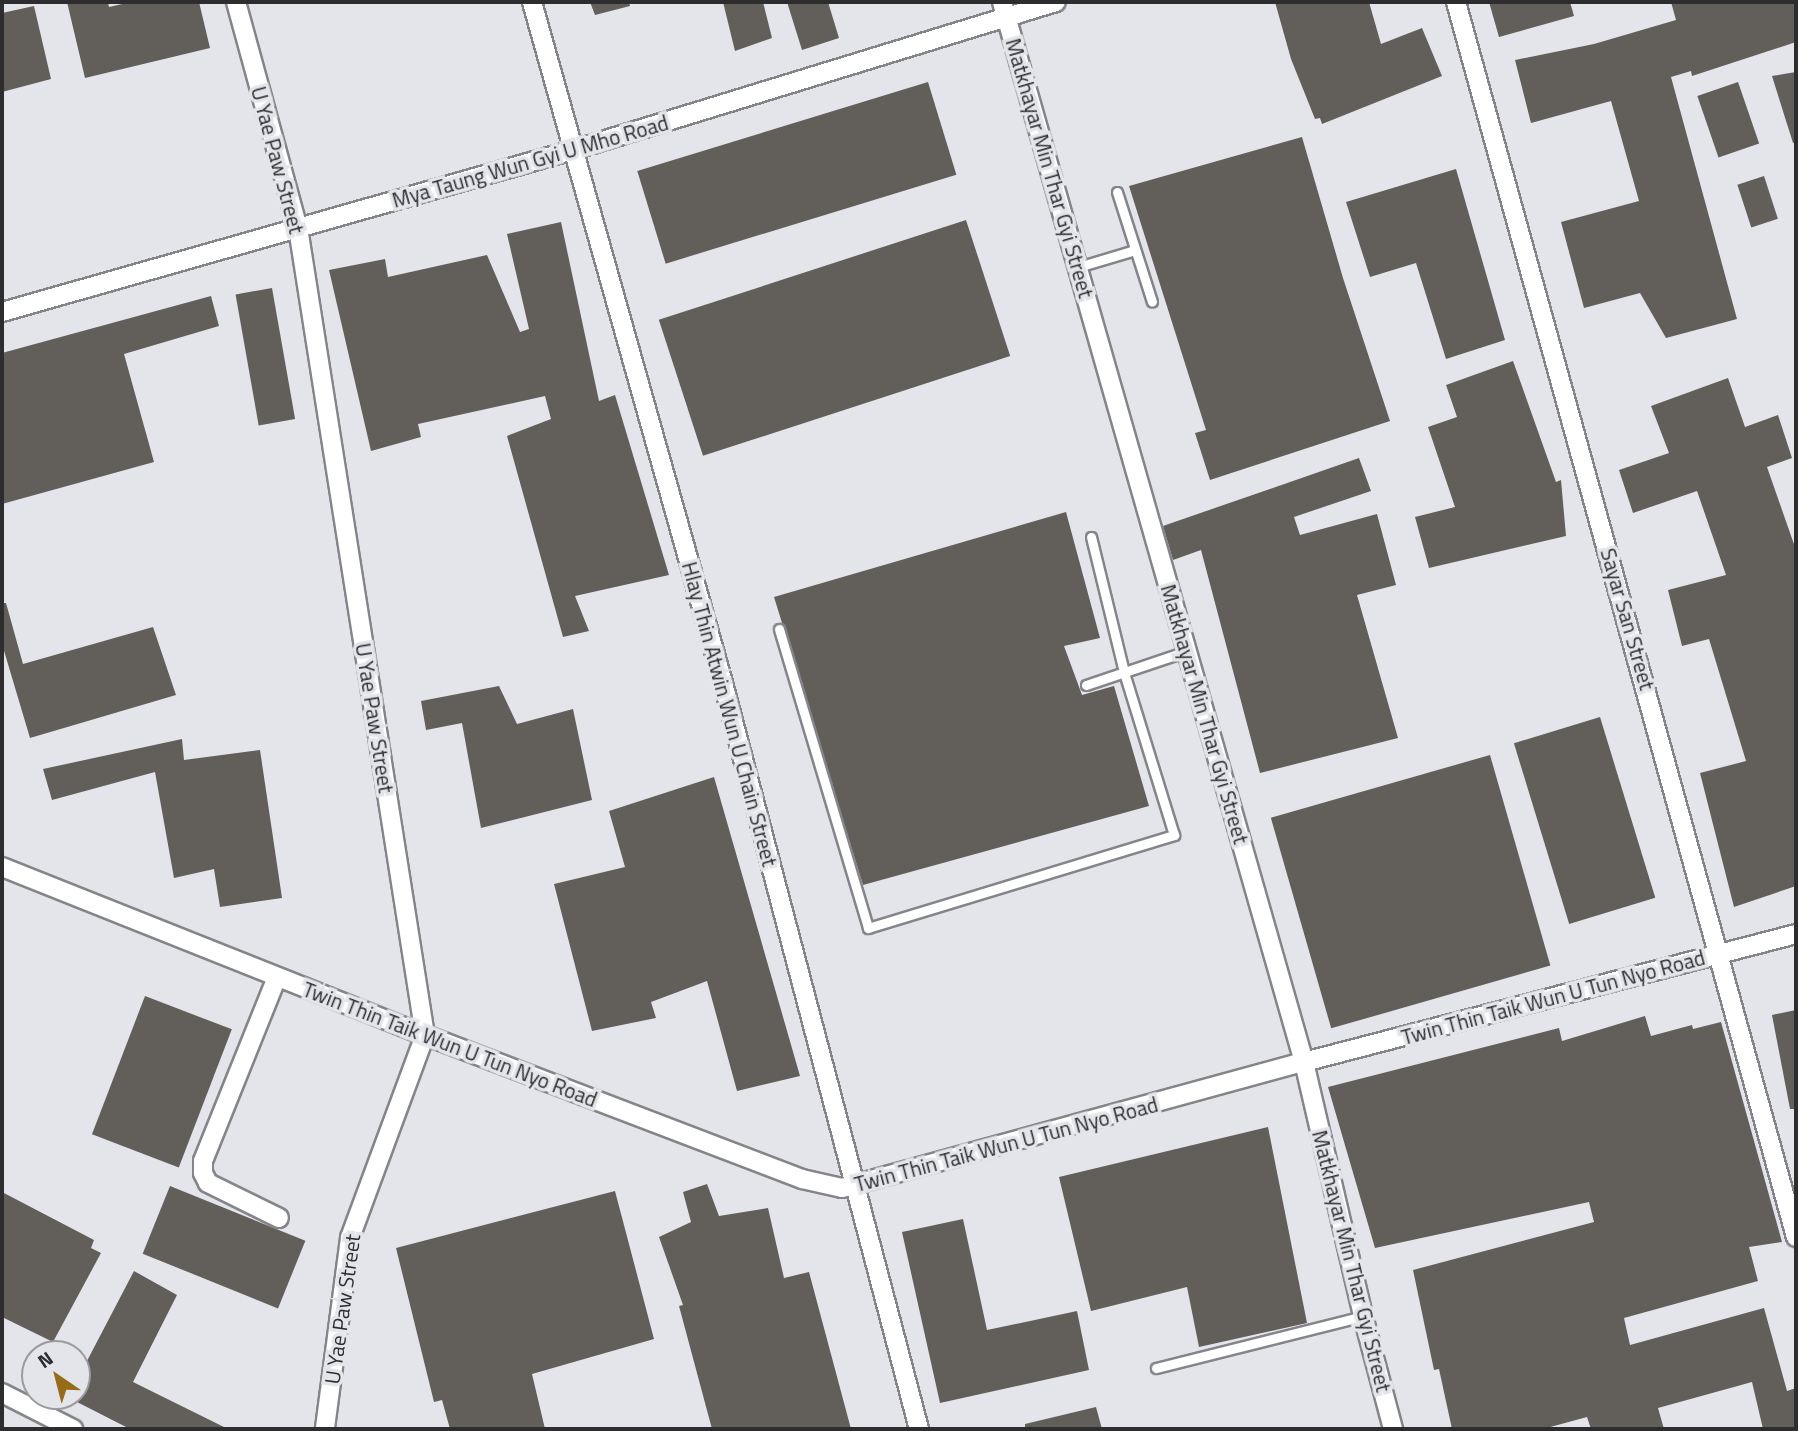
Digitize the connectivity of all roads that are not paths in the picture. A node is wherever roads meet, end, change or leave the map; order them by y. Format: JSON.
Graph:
{"nodes":[{"id":1,"x":236,"y":2,"type":"edge"},
{"id":2,"x":532,"y":2,"type":"edge"},
{"id":3,"x":1056,"y":2,"type":"edge"},
{"id":4,"x":1456,"y":2,"type":"edge"},
{"id":5,"x":1004,"y":9,"type":"edge"},
{"id":6,"x":573,"y":150,"type":"junction"},
{"id":7,"x":1117,"y":192,"type":"dead end"},
{"id":8,"x":298,"y":228,"type":"junction"},
{"id":9,"x":1135,"y":250,"type":"junction"},
{"id":10,"x":1078,"y":267,"type":"junction"},
{"id":11,"x":1152,"y":302,"type":"dead end"},
{"id":12,"x":2,"y":312,"type":"edge"},
{"id":13,"x":1091,"y":537,"type":"dead end"},
{"id":14,"x":779,"y":629,"type":"dead end"},
{"id":15,"x":1187,"y":651,"type":"junction"},
{"id":16,"x":1125,"y":672,"type":"junction"},
{"id":17,"x":1086,"y":685,"type":"dead end"},
{"id":18,"x":2,"y":867,"type":"edge"},
{"id":19,"x":1796,"y":934,"type":"edge"},
{"id":20,"x":1721,"y":954,"type":"junction"},
{"id":21,"x":277,"y":977,"type":"junction"},
{"id":22,"x":425,"y":1035,"type":"junction"},
{"id":23,"x":1304,"y":1062,"type":"junction"},
{"id":24,"x":855,"y":1185,"type":"junction"},
{"id":25,"x":279,"y":1218,"type":"dead end"},
{"id":26,"x":1796,"y":1237,"type":"edge"},
{"id":27,"x":1363,"y":1316,"type":"junction"},
{"id":28,"x":1156,"y":1368,"type":"dead end"},
{"id":29,"x":2,"y":1393,"type":"edge"},
{"id":30,"x":72,"y":1429,"type":"edge"},
{"id":31,"x":325,"y":1429,"type":"edge"},
{"id":32,"x":919,"y":1429,"type":"edge"},
{"id":33,"x":1393,"y":1429,"type":"edge"}],
"edges":[{"from":1,"to":8,"type":"street","name":"U Yae Paw Street"},
{"from":2,"to":6,"type":"street","name":"Hlay Thin Atwin Wun U Chain Street"},
{"from":3,"to":5,"type":"street","name":"Mya Taung Wun Gyi U Mho Road"},
{"from":4,"to":20,"type":"street","name":"Sayar San Street"},
{"from":5,"to":6,"type":"street","name":"Mya Taung Wun Gyi U Mho Road"},
{"from":5,"to":10,"type":"street","name":"Matkhayar Min Thar Gyi Street"},
{"from":6,"to":8,"type":"street","name":"Mya Taung Wun Gyi U Mho Road"},
{"from":6,"to":24,"type":"street","name":"Hlay Thin Atwin Wun U Chain Street"},
{"from":7,"to":9,"type":"lane"},
{"from":8,"to":12,"type":"street","name":"Mya Taung Wun Gyi U Mho Road"},
{"from":8,"to":22,"type":"street","name":"U Yae Paw Street"},
{"from":9,"to":10,"type":"lane"},
{"from":9,"to":11,"type":"lane"},
{"from":10,"to":15,"type":"street","name":"Matkhayar Min Thar Gyi Street"},
{"from":13,"to":16,"type":"lane"},
{"from":14,"to":16,"type":"lane"},
{"from":15,"to":16,"type":"lane"},
{"from":15,"to":23,"type":"street","name":"Matkhayar Min Thar Gyi Street"},
{"from":16,"to":17,"type":"lane"},
{"from":18,"to":21,"type":"street","name":"Twin Thin Taik Wun U Tun Nyo Road"},
{"from":19,"to":20,"type":"street","name":"Twin Thin Taik Wun U Tun Nyo Road"},
{"from":20,"to":23,"type":"street","name":"Twin Thin Taik Wun U Tun Nyo Road"},
{"from":20,"to":26,"type":"street","name":"Sayar San Street"},
{"from":21,"to":22,"type":"street","name":"Twin Thin Taik Wun U Tun Nyo Road"},
{"from":21,"to":25,"type":"street"},
{"from":22,"to":24,"type":"street","name":"Twin Thin Taik Wun U Tun Nyo Road"},
{"from":22,"to":31,"type":"street","name":"U Yae Paw Street"},
{"from":23,"to":24,"type":"street","name":"Twin Thin Taik Wun U Tun Nyo Road"},
{"from":23,"to":27,"type":"street","name":"Matkhayar Min Thar Gyi Street"},
{"from":24,"to":32,"type":"street","name":"Hlay Thin Atwin Wun U Chain Street"},
{"from":27,"to":28,"type":"lane"},
{"from":27,"to":33,"type":"street","name":"Matkhayar Min Thar Gyi Street"},
{"from":29,"to":30,"type":"street"}]}
